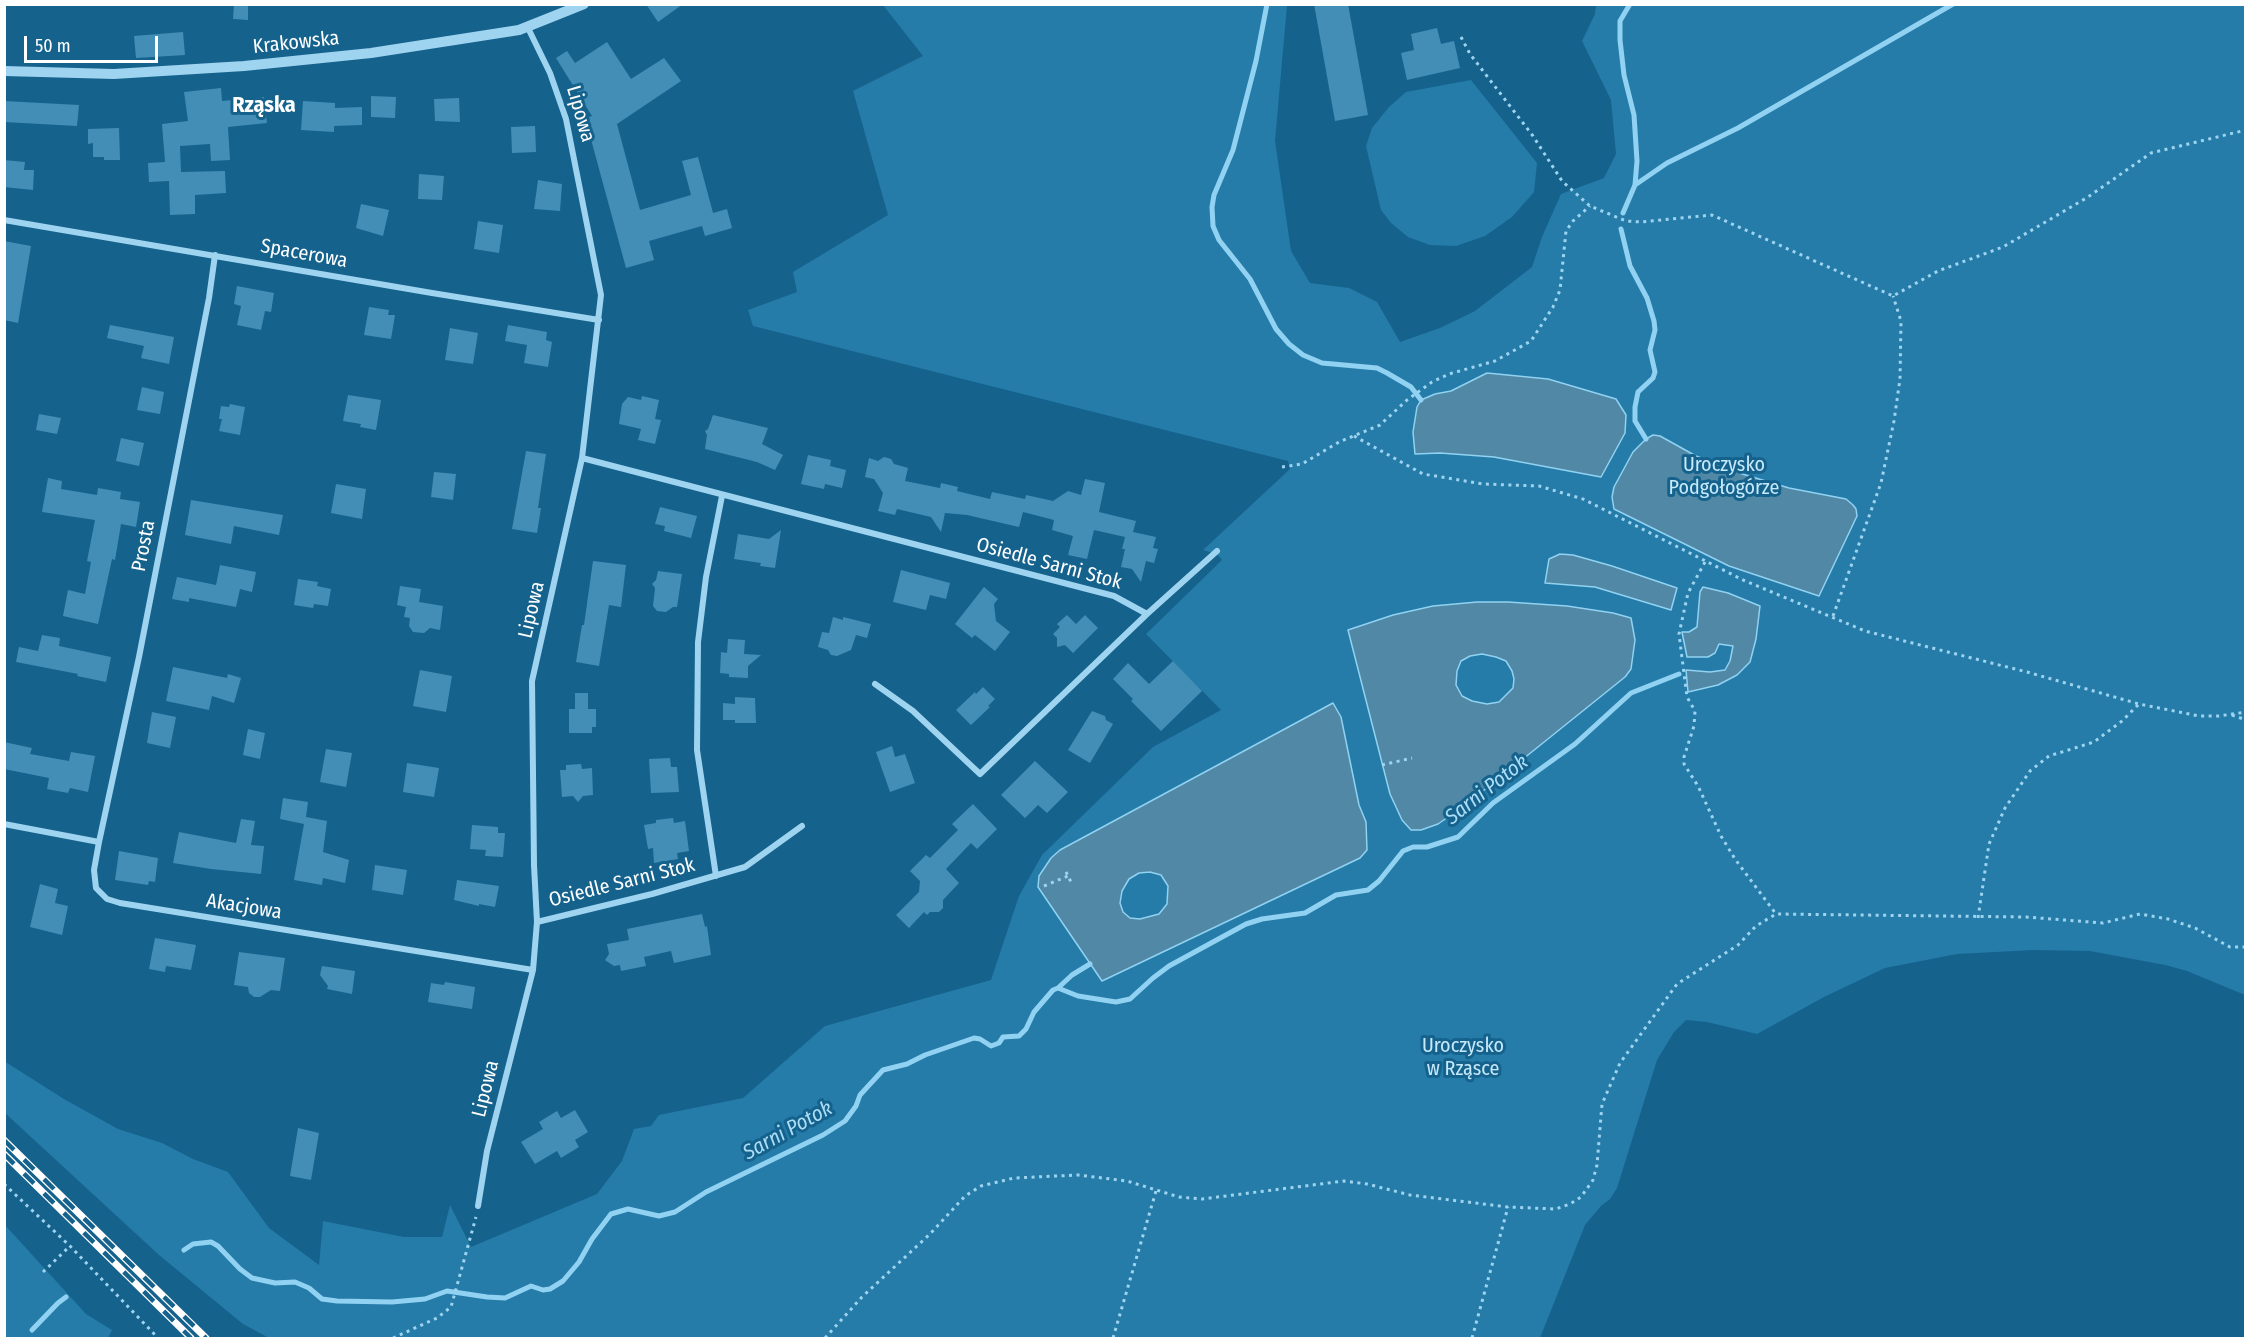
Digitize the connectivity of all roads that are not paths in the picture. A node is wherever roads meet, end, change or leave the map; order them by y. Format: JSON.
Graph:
{"nodes":[{"id":1,"x":584,"y":4,"type":"edge"},
{"id":2,"x":528,"y":28,"type":"junction"},
{"id":3,"x":4,"y":71,"type":"edge"},
{"id":4,"x":4,"y":220,"type":"edge"},
{"id":5,"x":215,"y":255,"type":"junction"},
{"id":6,"x":599,"y":320,"type":"junction"},
{"id":7,"x":582,"y":458,"type":"junction"},
{"id":8,"x":722,"y":496,"type":"junction"},
{"id":9,"x":1217,"y":551,"type":"dead end"},
{"id":10,"x":1147,"y":614,"type":"junction"},
{"id":11,"x":875,"y":684,"type":"dead end"},
{"id":12,"x":4,"y":824,"type":"edge"},
{"id":13,"x":802,"y":826,"type":"dead end"},
{"id":14,"x":99,"y":842,"type":"junction"},
{"id":15,"x":716,"y":876,"type":"junction"},
{"id":16,"x":537,"y":921,"type":"junction"},
{"id":17,"x":533,"y":970,"type":"junction"},
{"id":18,"x":478,"y":1206,"type":"road end"}],
"edges":[{"from":1,"to":2,"type":"street","name":"Krakowska"},
{"from":2,"to":3,"type":"street","name":"Krakowska"},
{"from":2,"to":6,"type":"street","name":"Lipowa"},
{"from":4,"to":5,"type":"street","name":"Spacerowa"},
{"from":5,"to":6,"type":"street","name":"Spacerowa"},
{"from":5,"to":14,"type":"street","name":"Prosta"},
{"from":6,"to":7,"type":"street","name":"Lipowa"},
{"from":7,"to":8,"type":"street","name":"Osiedle Sarni Stok"},
{"from":7,"to":16,"type":"street","name":"Lipowa"},
{"from":8,"to":10,"type":"street","name":"Osiedle Sarni Stok"},
{"from":8,"to":15,"type":"street","name":"Osiedle Sarni Stok"},
{"from":9,"to":10,"type":"street"},
{"from":10,"to":11,"type":"street"},
{"from":12,"to":14,"type":"street"},
{"from":13,"to":15,"type":"street","name":"Osiedle Sarni Stok"},
{"from":14,"to":17,"type":"street","name":"Akacjowa"},
{"from":15,"to":16,"type":"street","name":"Osiedle Sarni Stok"},
{"from":16,"to":17,"type":"street","name":"Lipowa"},
{"from":17,"to":18,"type":"street","name":"Lipowa"}]}
